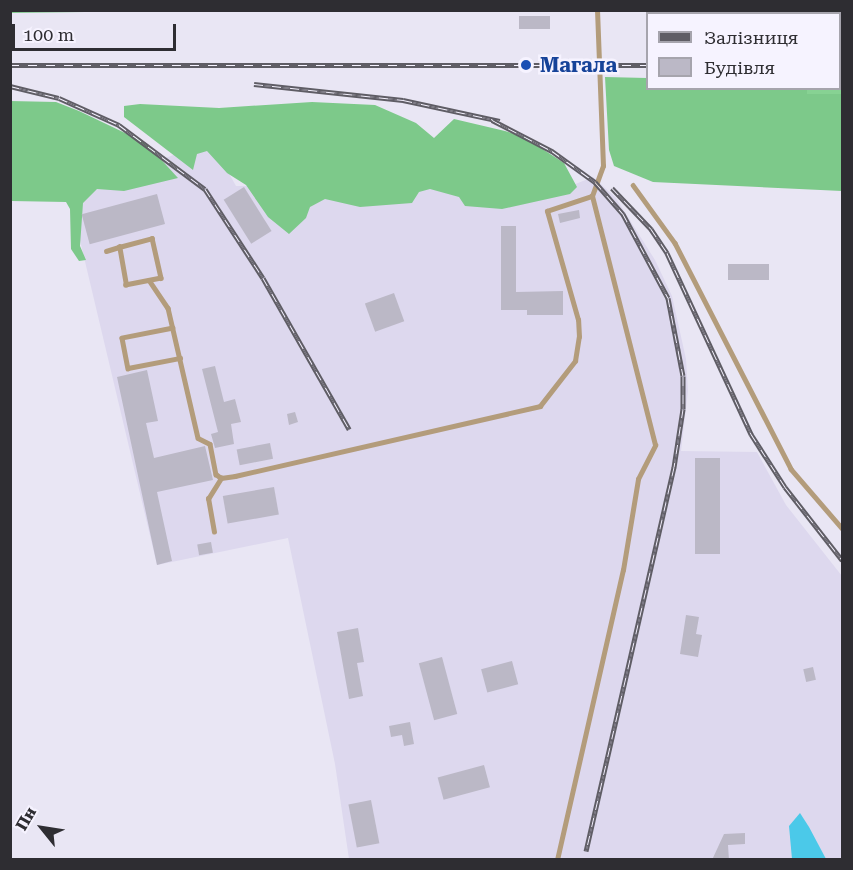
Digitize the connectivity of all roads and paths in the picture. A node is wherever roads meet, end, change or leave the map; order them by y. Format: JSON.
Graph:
{"nodes":[{"id":1,"x":597,"y":10,"type":"edge"},
{"id":2,"x":633,"y":185,"type":"dead end"},
{"id":3,"x":592,"y":196,"type":"junction"},
{"id":4,"x":119,"y":247,"type":"junction"},
{"id":5,"x":106,"y":251,"type":"dead end"},
{"id":6,"x":149,"y":280,"type":"junction"},
{"id":7,"x":173,"y":328,"type":"junction"},
{"id":8,"x":180,"y":358,"type":"junction"},
{"id":9,"x":220,"y":478,"type":"junction"},
{"id":10,"x":843,"y":528,"type":"edge"},
{"id":11,"x":214,"y":532,"type":"dead end"},
{"id":12,"x":557,"y":860,"type":"edge"}],
"edges":[{"from":1,"to":3,"type":"lane"},
{"from":2,"to":10,"type":"lane"},
{"from":3,"to":9,"type":"lane"},
{"from":3,"to":12,"type":"lane"},
{"from":4,"to":5,"type":"lane"},
{"from":4,"to":6,"type":"lane"},
{"from":4,"to":6,"type":"lane"},
{"from":6,"to":7,"type":"lane"},
{"from":7,"to":8,"type":"lane"},
{"from":7,"to":8,"type":"lane"},
{"from":8,"to":9,"type":"lane"},
{"from":9,"to":11,"type":"lane"}]}
